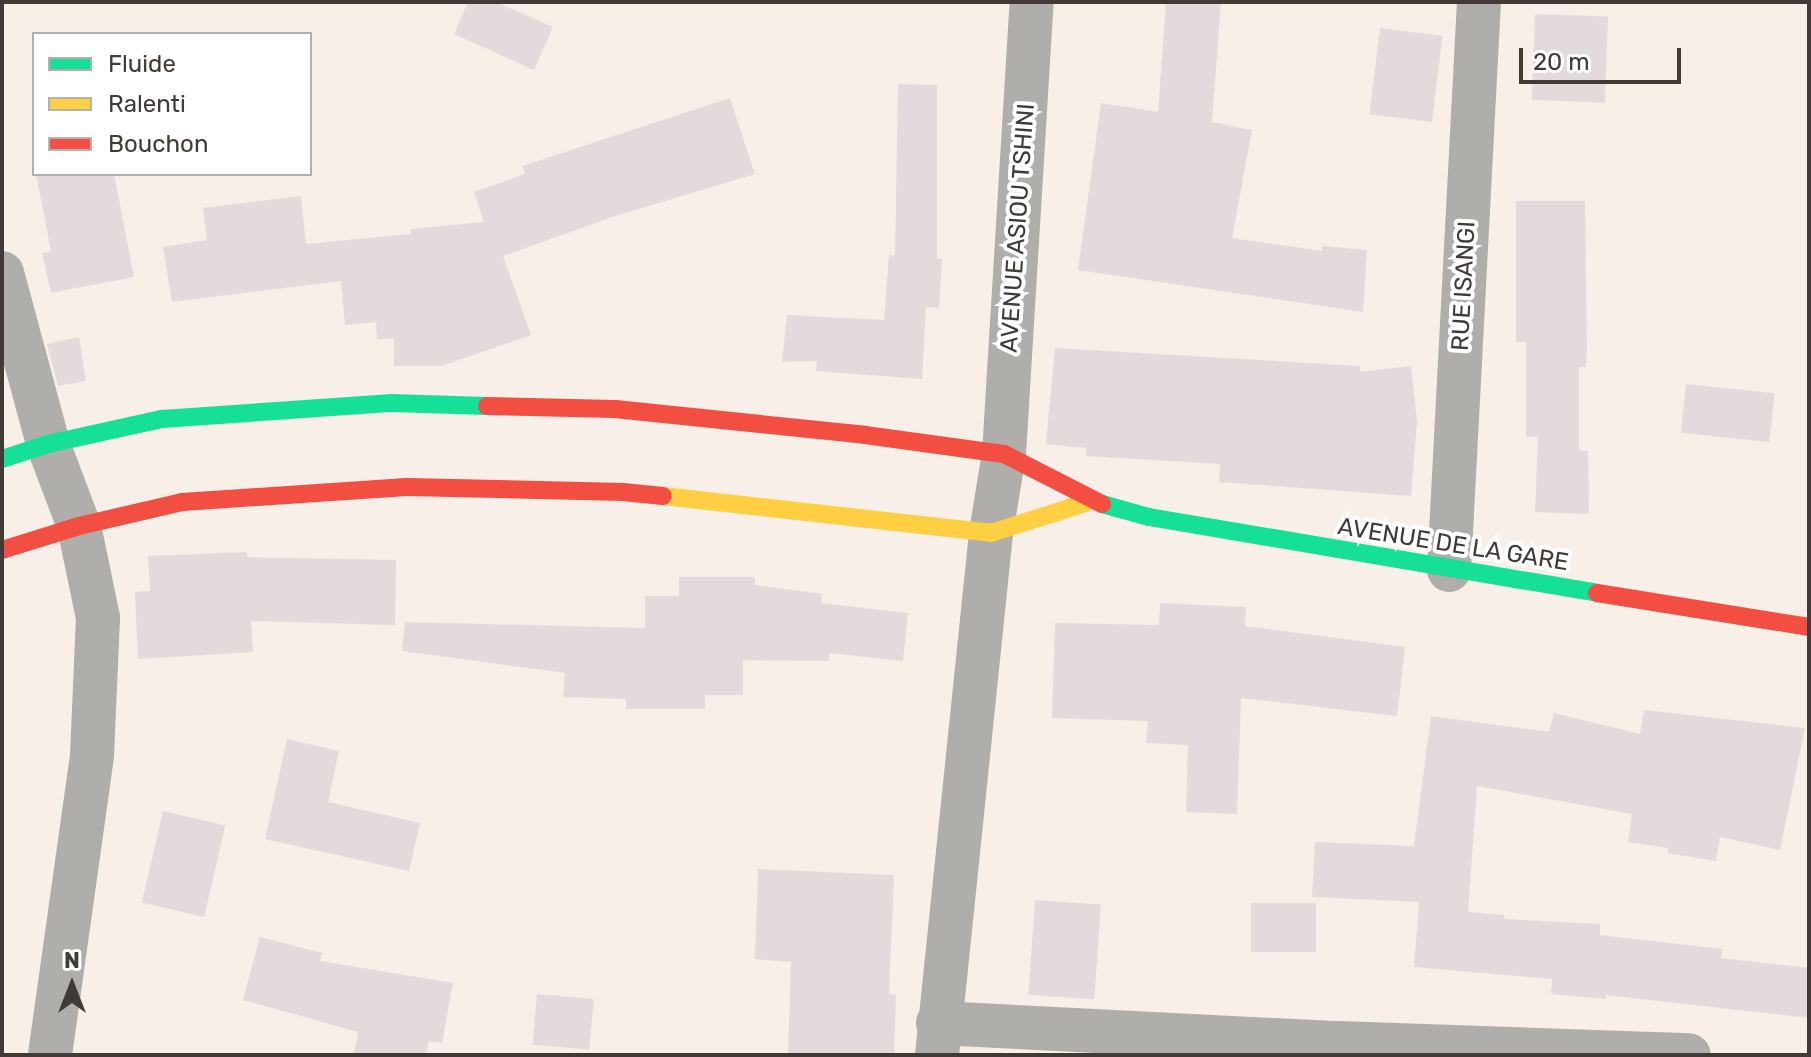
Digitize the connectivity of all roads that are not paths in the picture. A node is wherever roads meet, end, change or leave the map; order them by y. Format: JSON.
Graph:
{"nodes":[{"id":1,"x":1032,"y":2,"type":"edge"},
{"id":2,"x":1479,"y":2,"type":"edge"},
{"id":3,"x":2,"y":273,"type":"edge"},
{"id":4,"x":48,"y":444,"type":"junction"},
{"id":5,"x":1004,"y":454,"type":"junction"},
{"id":6,"x":2,"y":459,"type":"edge"},
{"id":7,"x":1091,"y":501,"type":"junction"},
{"id":8,"x":79,"y":526,"type":"junction"},
{"id":9,"x":991,"y":533,"type":"junction"},
{"id":10,"x":2,"y":550,"type":"edge"},
{"id":11,"x":1449,"y":570,"type":"junction"},
{"id":12,"x":1809,"y":627,"type":"edge"},
{"id":13,"x":937,"y":1039,"type":"edge"},
{"id":14,"x":50,"y":1055,"type":"edge"},
{"id":15,"x":1689,"y":1055,"type":"edge"}],
"edges":[{"from":1,"to":5,"type":"street","name":"AVENUE ASIOU TSHINI"},
{"from":2,"to":11,"type":"street","name":"RUE ISANGI"},
{"from":3,"to":4,"type":"street"},
{"from":4,"to":5,"type":"main road"},
{"from":4,"to":6,"type":"main road"},
{"from":4,"to":8,"type":"street"},
{"from":5,"to":7,"type":"main road","name":"AVENUE DE LA GARE"},
{"from":5,"to":9,"type":"street","name":"AVENUE ASIOU TSHINI"},
{"from":7,"to":9,"type":"main road"},
{"from":7,"to":11,"type":"main road","name":"AVENUE DE LA GARE"},
{"from":8,"to":9,"type":"main road"},
{"from":8,"to":10,"type":"main road"},
{"from":8,"to":14,"type":"street"},
{"from":9,"to":13,"type":"street","name":"AVENUE ASIOU TSHINI"},
{"from":11,"to":12,"type":"main road","name":"AVENUE DE LA GARE"},
{"from":13,"to":15,"type":"street"}]}
